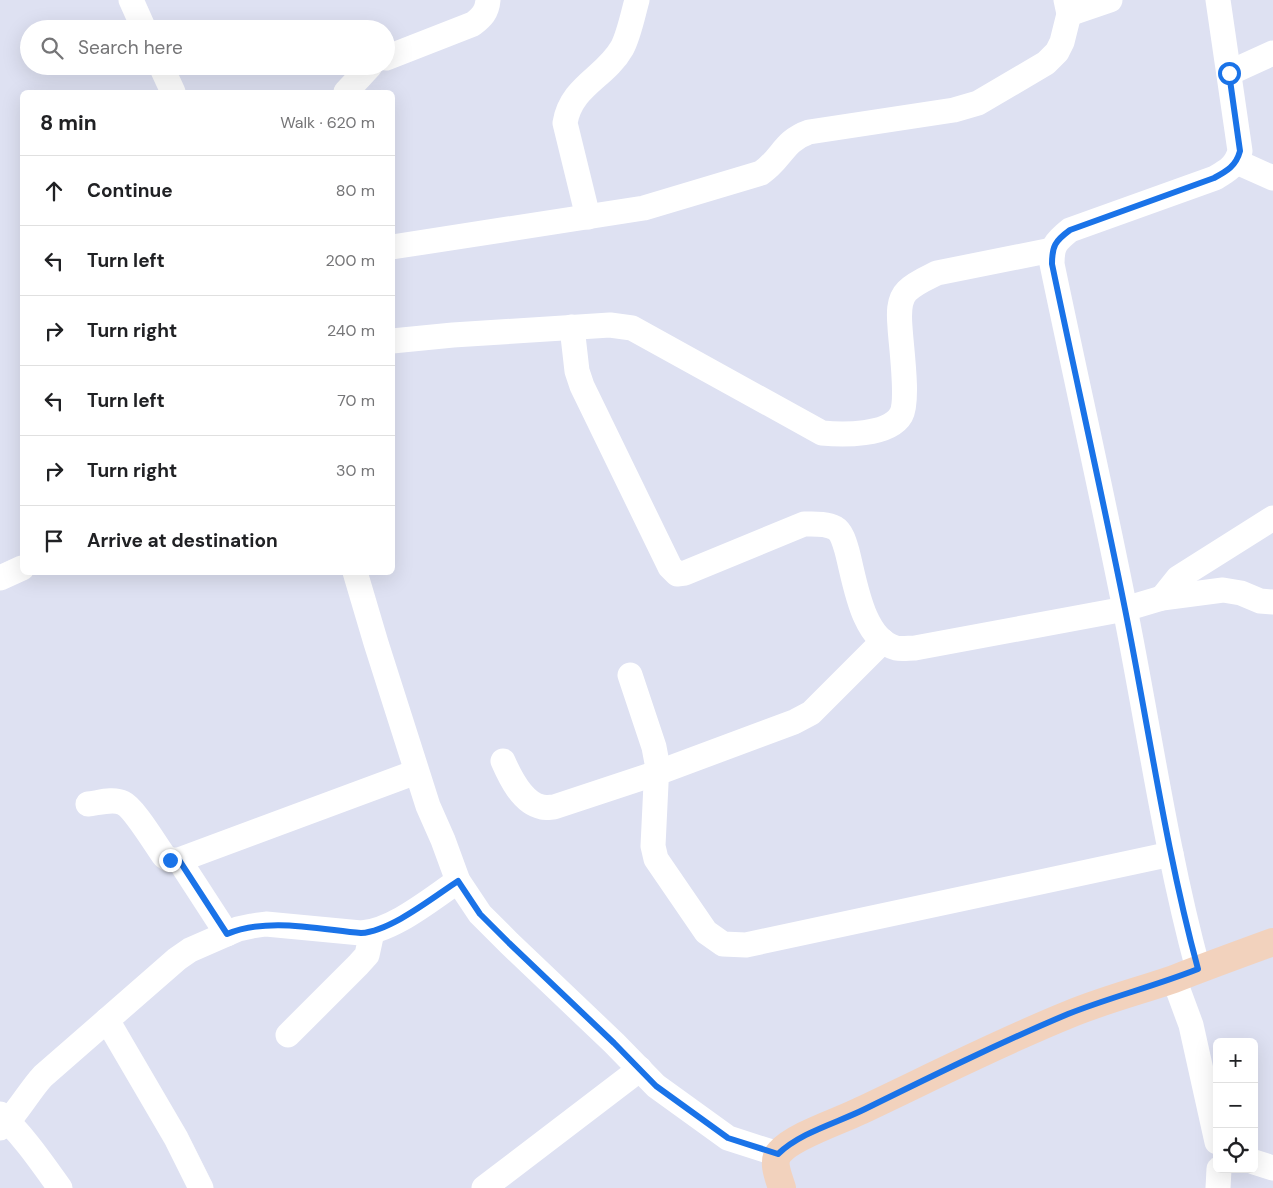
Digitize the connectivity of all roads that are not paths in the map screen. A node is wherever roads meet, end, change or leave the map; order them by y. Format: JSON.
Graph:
{"nodes":[{"id":1,"x":132,"y":0,"type":"edge"},
{"id":2,"x":488,"y":0,"type":"edge"},
{"id":3,"x":637,"y":0,"type":"edge"},
{"id":4,"x":1110,"y":0,"type":"edge"},
{"id":5,"x":1218,"y":0,"type":"edge"},
{"id":6,"x":1068,"y":7,"type":"edge"},
{"id":7,"x":140,"y":20,"type":"edge"},
{"id":8,"x":1273,"y":53,"type":"edge"},
{"id":9,"x":395,"y":54,"type":"edge"},
{"id":10,"x":1229,"y":73,"type":"junction"},
{"id":11,"x":165,"y":75,"type":"edge"},
{"id":12,"x":362,"y":75,"type":"edge"},
{"id":13,"x":172,"y":90,"type":"edge"},
{"id":14,"x":348,"y":90,"type":"edge"},
{"id":15,"x":1237,"y":162,"type":"junction"},
{"id":16,"x":1273,"y":178,"type":"edge"},
{"id":17,"x":588,"y":217,"type":"junction"},
{"id":18,"x":395,"y":247,"type":"edge"},
{"id":19,"x":1052,"y":250,"type":"junction"},
{"id":20,"x":572,"y":327,"type":"junction"},
{"id":21,"x":395,"y":340,"type":"edge"},
{"id":22,"x":1273,"y":518,"type":"edge"},
{"id":23,"x":20,"y":569,"type":"edge"},
{"id":24,"x":356,"y":575,"type":"edge"},
{"id":25,"x":0,"y":578,"type":"edge"},
{"id":26,"x":1162,"y":598,"type":"junction"},
{"id":27,"x":1273,"y":602,"type":"edge"},
{"id":28,"x":1125,"y":609,"type":"junction"},
{"id":29,"x":883,"y":641,"type":"junction"},
{"id":30,"x":630,"y":675,"type":"dead end"},
{"id":31,"x":503,"y":761,"type":"dead end"},
{"id":32,"x":416,"y":772,"type":"junction"},
{"id":33,"x":657,"y":773,"type":"junction"},
{"id":34,"x":88,"y":804,"type":"dead end"},
{"id":35,"x":1171,"y":854,"type":"junction"},
{"id":36,"x":179,"y":860,"type":"junction"},
{"id":37,"x":458,"y":881,"type":"junction"},
{"id":38,"x":372,"y":932,"type":"junction"},
{"id":39,"x":227,"y":934,"type":"junction"},
{"id":40,"x":1273,"y":942,"type":"edge"},
{"id":41,"x":1186,"y":974,"type":"junction"},
{"id":42,"x":107,"y":1020,"type":"junction"},
{"id":43,"x":288,"y":1035,"type":"dead end"},
{"id":44,"x":640,"y":1069,"type":"junction"},
{"id":45,"x":3,"y":1121,"type":"edge"},
{"id":46,"x":1214,"y":1128,"type":"edge"},
{"id":47,"x":778,"y":1154,"type":"junction"},
{"id":48,"x":1258,"y":1163,"type":"edge"},
{"id":49,"x":1273,"y":1168,"type":"edge"},
{"id":50,"x":1219,"y":1173,"type":"edge"},
{"id":51,"x":60,"y":1188,"type":"edge"},
{"id":52,"x":201,"y":1188,"type":"edge"},
{"id":53,"x":484,"y":1188,"type":"edge"},
{"id":54,"x":782,"y":1188,"type":"edge"},
{"id":55,"x":1218,"y":1188,"type":"edge"}],
"edges":[{"from":1,"to":7,"type":"street"},
{"from":2,"to":9,"type":"street"},
{"from":3,"to":17,"type":"street"},
{"from":4,"to":6,"type":"street"},
{"from":5,"to":10,"type":"street"},
{"from":6,"to":17,"type":"street"},
{"from":8,"to":10,"type":"street"},
{"from":10,"to":15,"type":"street"},
{"from":11,"to":13,"type":"street"},
{"from":12,"to":14,"type":"street"},
{"from":15,"to":16,"type":"street"},
{"from":15,"to":19,"type":"street"},
{"from":17,"to":18,"type":"street"},
{"from":19,"to":20,"type":"street"},
{"from":19,"to":28,"type":"street"},
{"from":20,"to":21,"type":"street"},
{"from":20,"to":29,"type":"street"},
{"from":22,"to":26,"type":"street"},
{"from":23,"to":25,"type":"street"},
{"from":24,"to":32,"type":"street"},
{"from":26,"to":27,"type":"street"},
{"from":26,"to":28,"type":"street"},
{"from":28,"to":29,"type":"street"},
{"from":28,"to":35,"type":"street"},
{"from":29,"to":33,"type":"street"},
{"from":30,"to":33,"type":"street"},
{"from":31,"to":33,"type":"street"},
{"from":32,"to":36,"type":"street"},
{"from":32,"to":37,"type":"street"},
{"from":33,"to":35,"type":"street"},
{"from":34,"to":36,"type":"street"},
{"from":35,"to":41,"type":"street"},
{"from":36,"to":39,"type":"street"},
{"from":37,"to":38,"type":"street"},
{"from":37,"to":44,"type":"street"},
{"from":38,"to":39,"type":"street"},
{"from":38,"to":43,"type":"street"},
{"from":39,"to":42,"type":"street"},
{"from":40,"to":41,"type":"street"},
{"from":41,"to":46,"type":"street"},
{"from":41,"to":47,"type":"street"},
{"from":42,"to":45,"type":"street"},
{"from":42,"to":52,"type":"street"},
{"from":44,"to":47,"type":"street"},
{"from":44,"to":53,"type":"street"},
{"from":45,"to":51,"type":"street"},
{"from":47,"to":54,"type":"street"},
{"from":48,"to":49,"type":"street"},
{"from":50,"to":55,"type":"street"}]}
